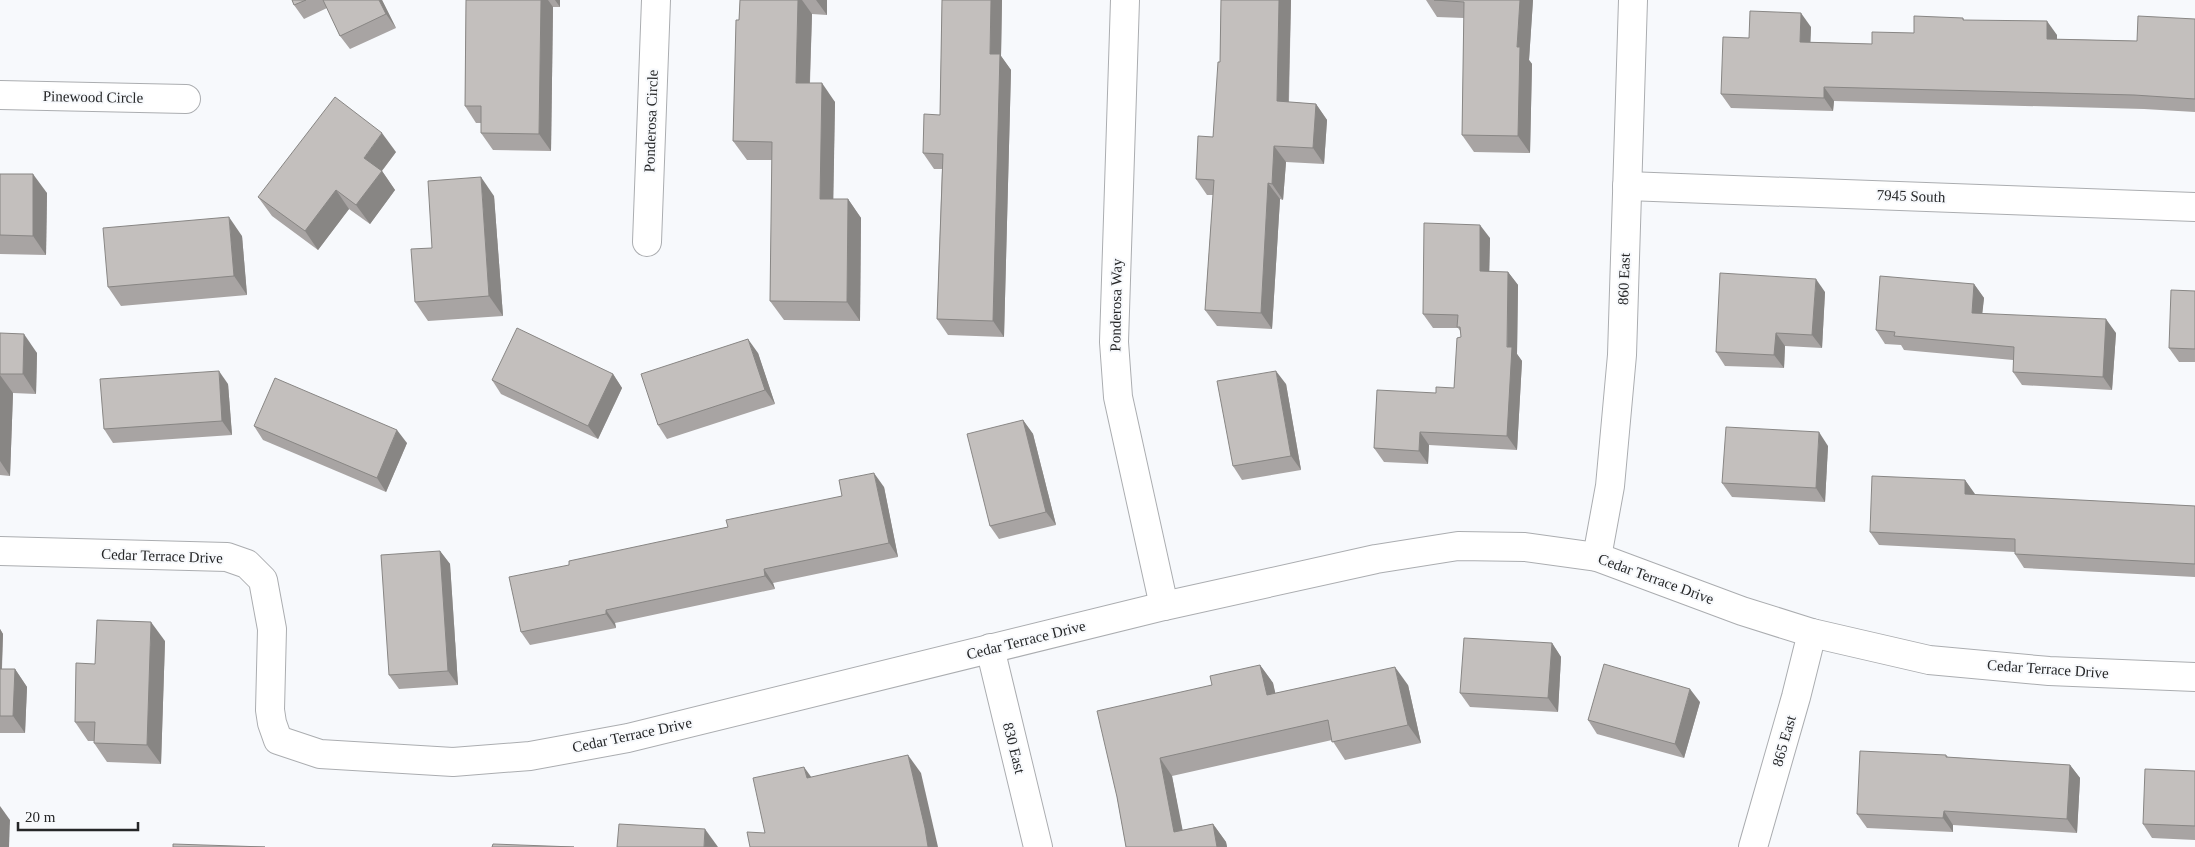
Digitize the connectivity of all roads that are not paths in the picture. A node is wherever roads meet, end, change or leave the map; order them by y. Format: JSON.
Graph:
{"nodes":[{"id":1,"x":656,"y":0,"type":"edge"},
{"id":2,"x":1125,"y":0,"type":"edge"},
{"id":3,"x":1634,"y":0,"type":"edge"},
{"id":4,"x":0,"y":94,"type":"edge"},
{"id":5,"x":186,"y":99,"type":"dead end"},
{"id":6,"x":1627,"y":186,"type":"junction"},
{"id":7,"x":2195,"y":207,"type":"edge"},
{"id":8,"x":647,"y":242,"type":"dead end"},
{"id":9,"x":0,"y":551,"type":"edge"},
{"id":10,"x":1598,"y":557,"type":"junction"},
{"id":11,"x":1164,"y":606,"type":"junction"},
{"id":12,"x":1812,"y":633,"type":"junction"},
{"id":13,"x":990,"y":648,"type":"junction"},
{"id":14,"x":2195,"y":677,"type":"edge"},
{"id":15,"x":1038,"y":847,"type":"edge"},
{"id":16,"x":1753,"y":847,"type":"edge"}],
"edges":[{"from":1,"to":8,"type":"street","name":"Ponderosa Circle"},
{"from":2,"to":11,"type":"street","name":"Ponderosa Way"},
{"from":3,"to":6,"type":"street","name":"860 East"},
{"from":4,"to":5,"type":"street","name":"Pinewood Circle"},
{"from":6,"to":7,"type":"street","name":"7945 South"},
{"from":6,"to":10,"type":"street","name":"860 East"},
{"from":9,"to":13,"type":"street","name":"Cedar Terrace Drive"},
{"from":10,"to":11,"type":"street","name":"Cedar Terrace Drive"},
{"from":10,"to":12,"type":"street","name":"Cedar Terrace Drive"},
{"from":11,"to":13,"type":"street","name":"Cedar Terrace Drive"},
{"from":12,"to":14,"type":"street","name":"Cedar Terrace Drive"},
{"from":12,"to":16,"type":"street","name":"865 East"},
{"from":13,"to":15,"type":"street","name":"830 East"}]}
